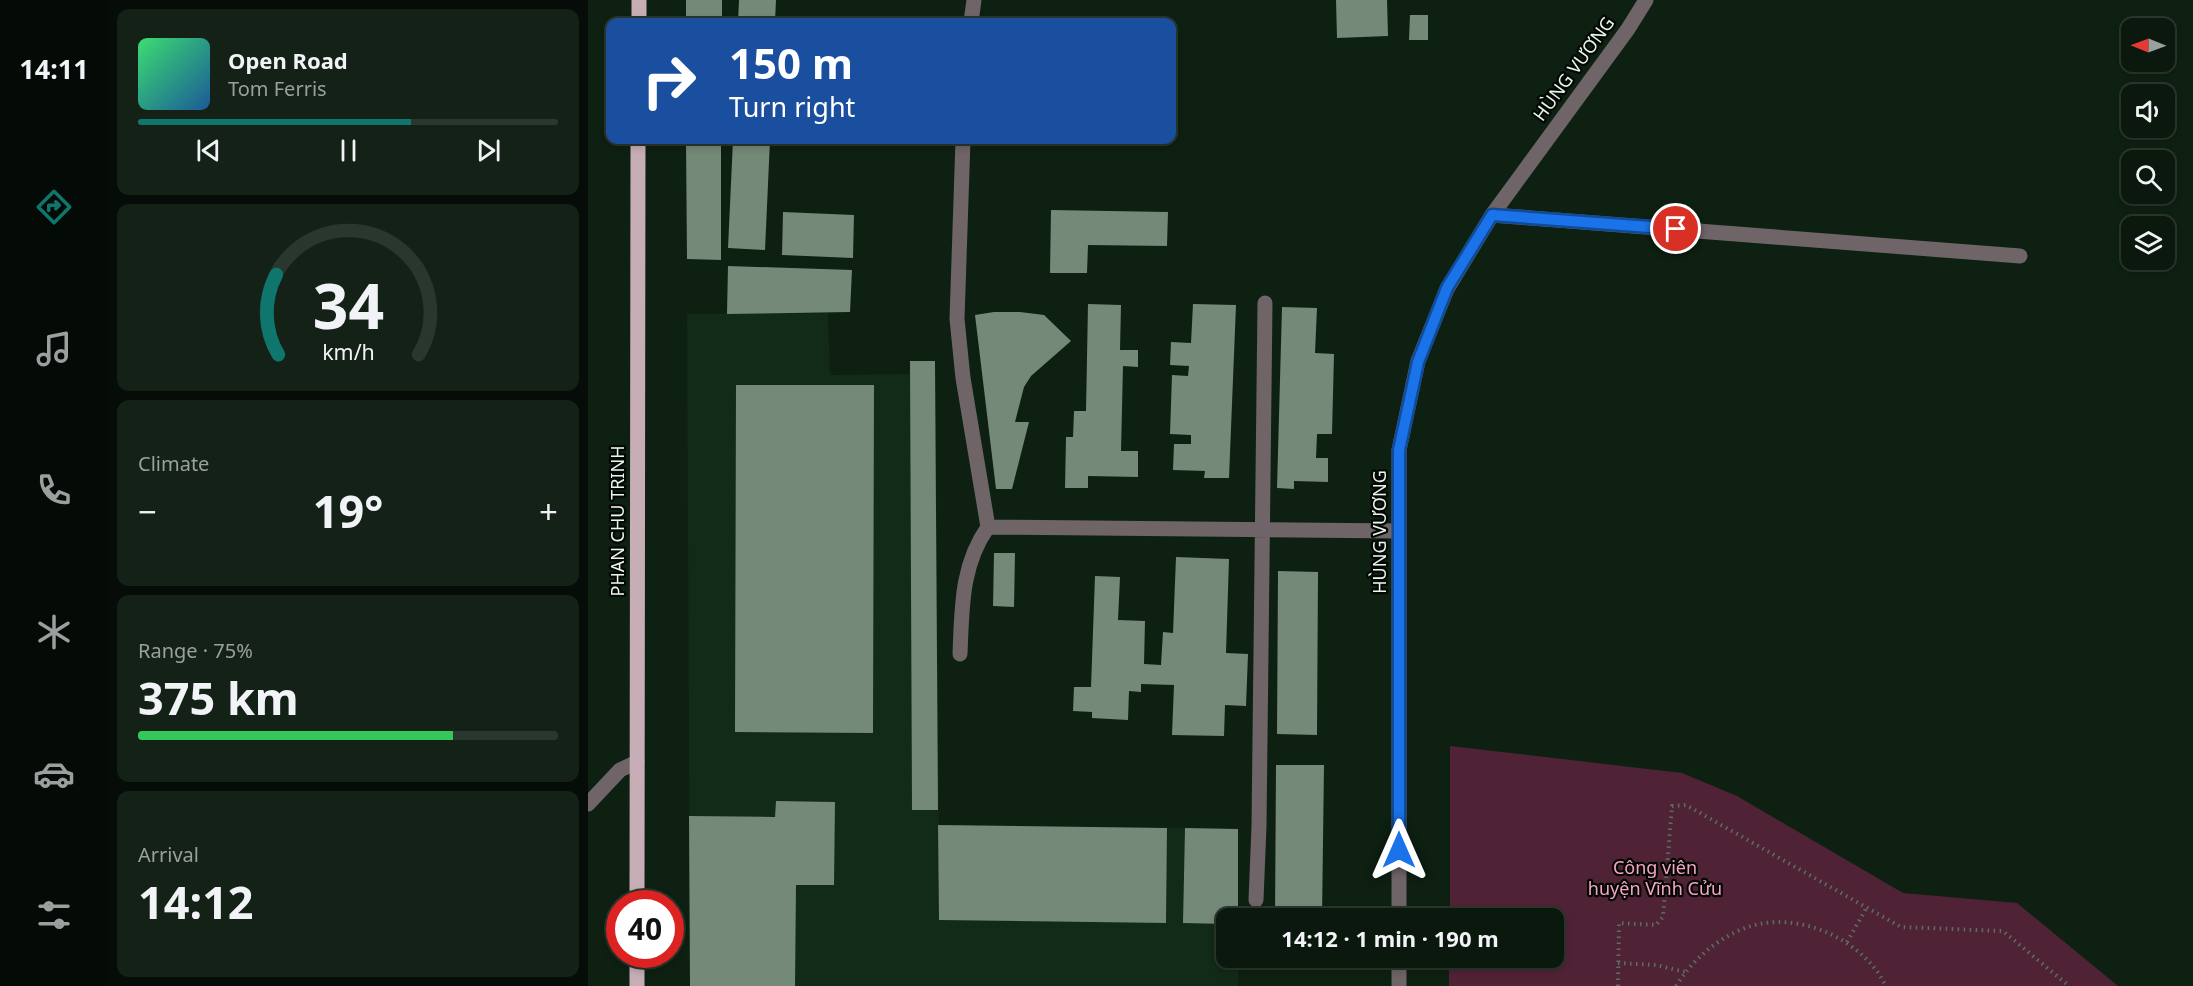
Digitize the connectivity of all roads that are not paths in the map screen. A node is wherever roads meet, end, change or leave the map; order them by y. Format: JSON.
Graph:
{"nodes":[{"id":1,"x":639,"y":0,"type":"edge"},
{"id":2,"x":975,"y":0,"type":"edge"},
{"id":3,"x":1646,"y":0,"type":"edge"},
{"id":4,"x":639,"y":18,"type":"edge"},
{"id":5,"x":972,"y":18,"type":"edge"},
{"id":6,"x":638,"y":144,"type":"edge"},
{"id":7,"x":963,"y":144,"type":"edge"},
{"id":8,"x":1492,"y":215,"type":"junction"},
{"id":9,"x":2020,"y":256,"type":"dead end"},
{"id":10,"x":1266,"y":303,"type":"dead end"},
{"id":11,"x":988,"y":527,"type":"junction"},
{"id":12,"x":1264,"y":530,"type":"junction"},
{"id":13,"x":1399,"y":531,"type":"junction"},
{"id":14,"x":960,"y":654,"type":"dead end"},
{"id":15,"x":637,"y":762,"type":"junction"},
{"id":16,"x":588,"y":804,"type":"edge"},
{"id":17,"x":637,"y":890,"type":"edge"},
{"id":18,"x":1256,"y":900,"type":"dead end"},
{"id":19,"x":1399,"y":908,"type":"edge"},
{"id":20,"x":637,"y":968,"type":"edge"},
{"id":21,"x":1399,"y":968,"type":"edge"},
{"id":22,"x":637,"y":986,"type":"edge"},
{"id":23,"x":1399,"y":986,"type":"edge"}],
"edges":[{"from":1,"to":4,"type":"main road"},
{"from":2,"to":5,"type":"street"},
{"from":3,"to":8,"type":"street","name":"HÙNG VƯƠNG"},
{"from":6,"to":15,"type":"main road","name":"PHAN CHU TRINH"},
{"from":7,"to":11,"type":"street"},
{"from":8,"to":9,"type":"street"},
{"from":8,"to":13,"type":"street","name":"HÙNG VƯƠNG"},
{"from":10,"to":12,"type":"street"},
{"from":11,"to":12,"type":"street"},
{"from":11,"to":14,"type":"street"},
{"from":12,"to":13,"type":"street"},
{"from":12,"to":18,"type":"street"},
{"from":13,"to":19,"type":"street","name":"HÙNG VƯƠNG"},
{"from":15,"to":16,"type":"street"},
{"from":15,"to":17,"type":"main road","name":"PHAN CHU TRINH"},
{"from":20,"to":22,"type":"main road"},
{"from":21,"to":23,"type":"street"}]}
